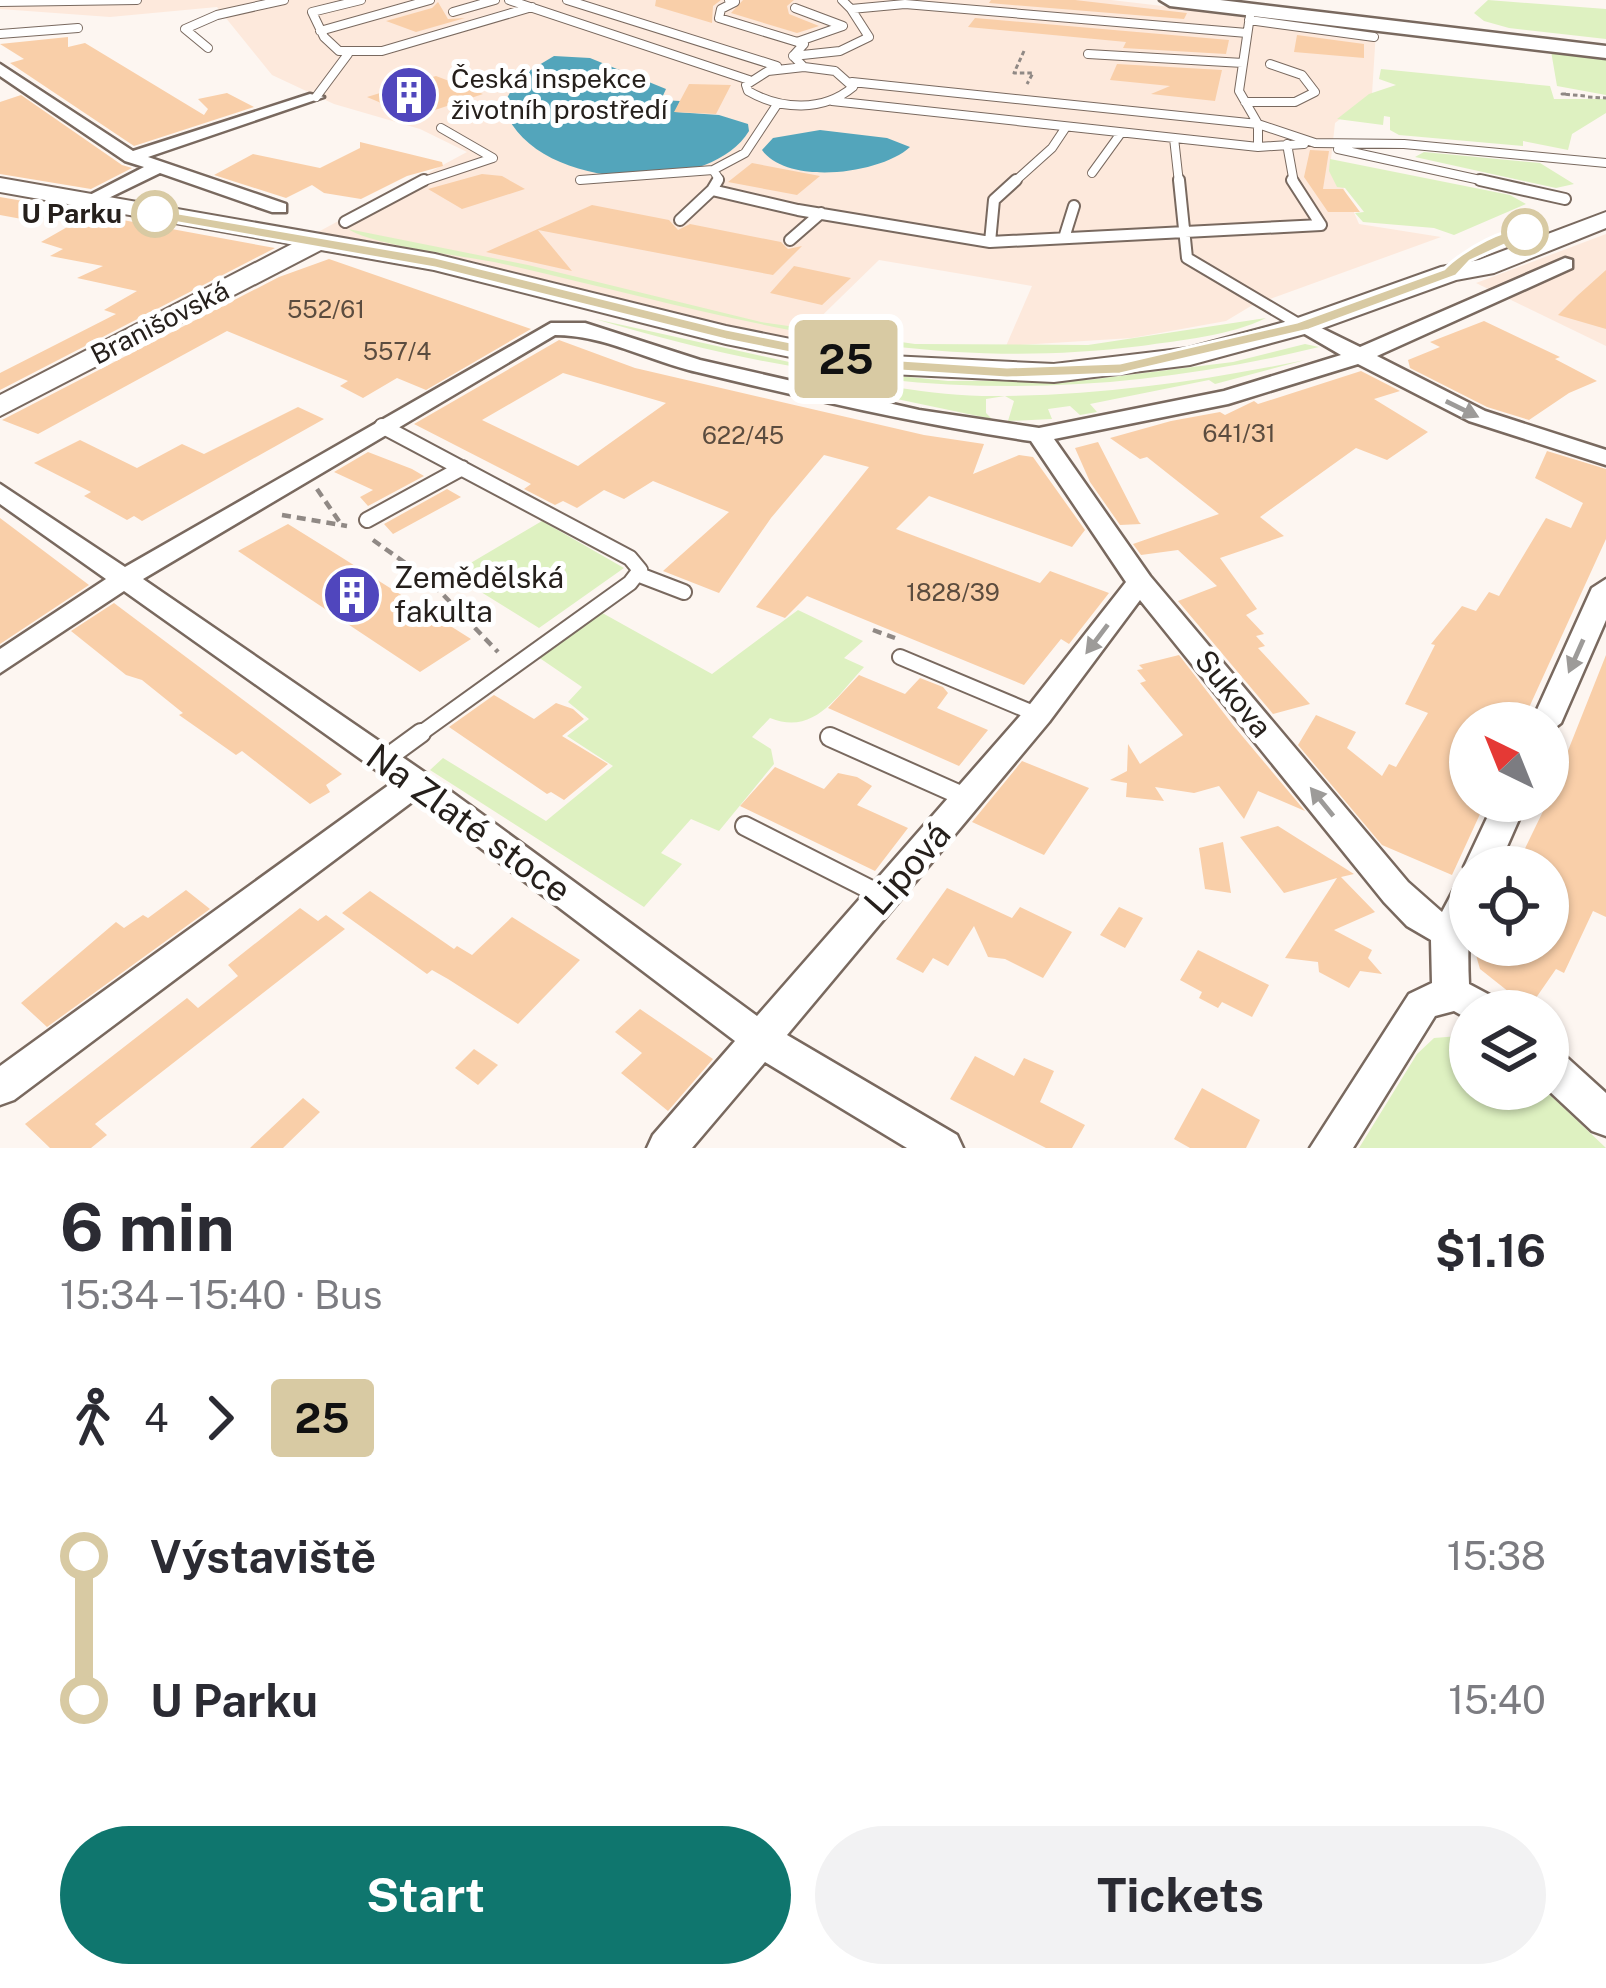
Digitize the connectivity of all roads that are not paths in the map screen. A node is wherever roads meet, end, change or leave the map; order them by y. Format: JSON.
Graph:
{"nodes":[{"id":1,"x":137,"y":0,"type":"edge"},
{"id":2,"x":284,"y":0,"type":"edge"},
{"id":3,"x":308,"y":0,"type":"edge"},
{"id":4,"x":495,"y":0,"type":"edge"},
{"id":5,"x":509,"y":0,"type":"edge"},
{"id":6,"x":567,"y":0,"type":"edge"},
{"id":7,"x":603,"y":0,"type":"edge"},
{"id":8,"x":729,"y":0,"type":"edge"},
{"id":9,"x":842,"y":0,"type":"edge"},
{"id":10,"x":1170,"y":0,"type":"edge"},
{"id":11,"x":112,"y":1,"type":"edge"},
{"id":12,"x":356,"y":1,"type":"edge"},
{"id":13,"x":424,"y":1,"type":"edge"},
{"id":14,"x":3,"y":3,"type":"edge"},
{"id":15,"x":583,"y":5,"type":"junction"},
{"id":16,"x":532,"y":8,"type":"junction"},
{"id":17,"x":796,"y":8,"type":"dead end"},
{"id":18,"x":851,"y":9,"type":"junction"},
{"id":19,"x":312,"y":12,"type":"junction"},
{"id":20,"x":453,"y":12,"type":"dead end"},
{"id":21,"x":382,"y":14,"type":"junction"},
{"id":22,"x":553,"y":14,"type":"junction"},
{"id":23,"x":1250,"y":14,"type":"junction"},
{"id":24,"x":78,"y":28,"type":"dead end"},
{"id":25,"x":320,"y":31,"type":"junction"},
{"id":26,"x":1247,"y":33,"type":"junction"},
{"id":27,"x":0,"y":34,"type":"edge"},
{"id":28,"x":1374,"y":38,"type":"dead end"},
{"id":29,"x":797,"y":42,"type":"junction"},
{"id":30,"x":208,"y":48,"type":"dead end"},
{"id":31,"x":1599,"y":51,"type":"edge"},
{"id":32,"x":1088,"y":53,"type":"dead end"},
{"id":33,"x":349,"y":54,"type":"junction"},
{"id":34,"x":793,"y":56,"type":"junction"},
{"id":35,"x":1243,"y":63,"type":"junction"},
{"id":36,"x":1270,"y":64,"type":"dead end"},
{"id":37,"x":804,"y":67,"type":"junction"},
{"id":38,"x":782,"y":68,"type":"junction"},
{"id":39,"x":0,"y":69,"type":"edge"},
{"id":40,"x":749,"y":80,"type":"junction"},
{"id":41,"x":852,"y":82,"type":"junction"},
{"id":42,"x":316,"y":98,"type":"joint"},
{"id":43,"x":832,"y":101,"type":"junction"},
{"id":44,"x":1245,"y":102,"type":"junction"},
{"id":45,"x":778,"y":103,"type":"junction"},
{"id":46,"x":1258,"y":124,"type":"junction"},
{"id":47,"x":1066,"y":127,"type":"junction"},
{"id":48,"x":441,"y":128,"type":"dead end"},
{"id":49,"x":1121,"y":133,"type":"junction"},
{"id":50,"x":1174,"y":138,"type":"junction"},
{"id":51,"x":1316,"y":143,"type":"junction"},
{"id":52,"x":1287,"y":144,"type":"junction"},
{"id":53,"x":1258,"y":147,"type":"junction"},
{"id":54,"x":130,"y":158,"type":"junction"},
{"id":55,"x":1606,"y":163,"type":"edge"},
{"id":56,"x":156,"y":168,"type":"junction"},
{"id":57,"x":713,"y":170,"type":"junction"},
{"id":58,"x":1092,"y":173,"type":"dead end"},
{"id":59,"x":580,"y":180,"type":"dead end"},
{"id":60,"x":0,"y":185,"type":"edge"},
{"id":61,"x":712,"y":190,"type":"junction"},
{"id":62,"x":1565,"y":199,"type":"dead end"},
{"id":63,"x":90,"y":202,"type":"junction"},
{"id":64,"x":1075,"y":206,"type":"dead end"},
{"id":65,"x":279,"y":208,"type":"dead end"},
{"id":66,"x":1606,"y":208,"type":"edge"},
{"id":67,"x":821,"y":213,"type":"junction"},
{"id":68,"x":1606,"y":219,"type":"edge"},
{"id":69,"x":680,"y":220,"type":"dead end"},
{"id":70,"x":346,"y":222,"type":"dead end"},
{"id":71,"x":1180,"y":230,"type":"junction"},
{"id":72,"x":1064,"y":238,"type":"junction"},
{"id":73,"x":320,"y":240,"type":"junction"},
{"id":74,"x":790,"y":241,"type":"dead end"},
{"id":75,"x":990,"y":242,"type":"junction"},
{"id":76,"x":1565,"y":264,"type":"dead end"},
{"id":77,"x":1450,"y":273,"type":"junction"},
{"id":78,"x":1302,"y":326,"type":"junction"},
{"id":79,"x":1357,"y":357,"type":"junction"},
{"id":80,"x":0,"y":407,"type":"edge"},
{"id":81,"x":382,"y":426,"type":"junction"},
{"id":82,"x":1039,"y":435,"type":"junction"},
{"id":83,"x":1606,"y":458,"type":"edge"},
{"id":84,"x":462,"y":468,"type":"junction"},
{"id":85,"x":0,"y":492,"type":"edge"},
{"id":86,"x":368,"y":520,"type":"dead end"},
{"id":87,"x":637,"y":574,"type":"junction"},
{"id":88,"x":127,"y":577,"type":"junction"},
{"id":89,"x":1140,"y":582,"type":"junction"},
{"id":90,"x":1606,"y":588,"type":"edge"},
{"id":91,"x":684,"y":592,"type":"dead end"},
{"id":92,"x":900,"y":658,"type":"dead end"},
{"id":93,"x":0,"y":663,"type":"edge"},
{"id":94,"x":1555,"y":702,"type":"edge"},
{"id":95,"x":1046,"y":706,"type":"junction"},
{"id":96,"x":830,"y":737,"type":"dead end"},
{"id":97,"x":384,"y":760,"type":"junction"},
{"id":98,"x":416,"y":782,"type":"junction"},
{"id":99,"x":967,"y":798,"type":"junction"},
{"id":100,"x":745,"y":826,"type":"dead end"},
{"id":101,"x":883,"y":896,"type":"junction"},
{"id":102,"x":1448,"y":933,"type":"joint"},
{"id":103,"x":1451,"y":990,"type":"edge"},
{"id":104,"x":1449,"y":993,"type":"edge"},
{"id":105,"x":760,"y":1039,"type":"junction"},
{"id":106,"x":1569,"y":1084,"type":"edge"},
{"id":107,"x":0,"y":1088,"type":"edge"},
{"id":108,"x":1606,"y":1118,"type":"edge"},
{"id":109,"x":668,"y":1148,"type":"edge"},
{"id":110,"x":943,"y":1148,"type":"edge"},
{"id":111,"x":1330,"y":1148,"type":"edge"}],
"edges":[{"from":1,"to":11,"type":"lane"},
{"from":2,"to":30,"type":"lane"},
{"from":3,"to":19,"type":"lane"},
{"from":4,"to":20,"type":"lane"},
{"from":5,"to":16,"type":"lane"},
{"from":6,"to":15,"type":"lane"},
{"from":7,"to":15,"type":"lane"},
{"from":8,"to":29,"type":"lane"},
{"from":9,"to":18,"type":"lane"},
{"from":10,"to":23,"type":"main road"},
{"from":11,"to":14,"type":"lane"},
{"from":12,"to":19,"type":"lane"},
{"from":12,"to":21,"type":"lane"},
{"from":13,"to":21,"type":"lane"},
{"from":15,"to":22,"type":"lane"},
{"from":15,"to":38,"type":"lane"},
{"from":16,"to":22,"type":"lane"},
{"from":16,"to":33,"type":"lane"},
{"from":17,"to":29,"type":"lane"},
{"from":18,"to":26,"type":"lane"},
{"from":18,"to":34,"type":"lane"},
{"from":19,"to":25,"type":"lane"},
{"from":21,"to":25,"type":"lane"},
{"from":22,"to":40,"type":"lane"},
{"from":23,"to":26,"type":"lane"},
{"from":23,"to":28,"type":"lane"},
{"from":23,"to":31,"type":"main road"},
{"from":24,"to":27,"type":"lane"},
{"from":25,"to":33,"type":"lane"},
{"from":26,"to":35,"type":"lane"},
{"from":29,"to":34,"type":"lane"},
{"from":32,"to":35,"type":"lane"},
{"from":33,"to":42,"type":"lane"},
{"from":34,"to":37,"type":"lane"},
{"from":35,"to":44,"type":"lane"},
{"from":36,"to":44,"type":"lane"},
{"from":37,"to":38,"type":"lane"},
{"from":37,"to":41,"type":"lane"},
{"from":38,"to":40,"type":"lane"},
{"from":39,"to":54,"type":"street"},
{"from":40,"to":45,"type":"lane"},
{"from":41,"to":43,"type":"lane"},
{"from":41,"to":46,"type":"lane"},
{"from":42,"to":54,"type":"street"},
{"from":43,"to":45,"type":"lane"},
{"from":43,"to":47,"type":"lane"},
{"from":44,"to":46,"type":"lane"},
{"from":45,"to":57,"type":"lane"},
{"from":46,"to":51,"type":"lane"},
{"from":46,"to":53,"type":"lane"},
{"from":47,"to":49,"type":"lane"},
{"from":47,"to":75,"type":"lane"},
{"from":48,"to":70,"type":"lane"},
{"from":49,"to":50,"type":"lane"},
{"from":49,"to":58,"type":"lane"},
{"from":50,"to":53,"type":"lane"},
{"from":50,"to":71,"type":"lane"},
{"from":51,"to":52,"type":"lane"},
{"from":51,"to":55,"type":"lane"},
{"from":51,"to":62,"type":"lane"},
{"from":52,"to":53,"type":"lane"},
{"from":52,"to":71,"type":"lane"},
{"from":54,"to":56,"type":"street"},
{"from":56,"to":63,"type":"street"},
{"from":56,"to":65,"type":"street"},
{"from":57,"to":59,"type":"lane"},
{"from":57,"to":61,"type":"lane"},
{"from":60,"to":63,"type":"street"},
{"from":61,"to":67,"type":"lane"},
{"from":61,"to":69,"type":"lane"},
{"from":63,"to":73,"type":"street"},
{"from":64,"to":72,"type":"lane"},
{"from":66,"to":77,"type":"street"},
{"from":67,"to":74,"type":"lane"},
{"from":67,"to":75,"type":"lane"},
{"from":68,"to":77,"type":"street"},
{"from":71,"to":72,"type":"lane"},
{"from":71,"to":78,"type":"lane"},
{"from":72,"to":75,"type":"lane"},
{"from":73,"to":78,"type":"street"},
{"from":73,"to":80,"type":"street","name":"Branišovská"},
{"from":76,"to":79,"type":"street"},
{"from":77,"to":78,"type":"street"},
{"from":78,"to":79,"type":"street"},
{"from":79,"to":82,"type":"street"},
{"from":79,"to":83,"type":"street","one_way":true},
{"from":81,"to":82,"type":"street"},
{"from":81,"to":84,"type":"lane"},
{"from":81,"to":88,"type":"street"},
{"from":82,"to":89,"type":"street","name":"Sukova"},
{"from":84,"to":86,"type":"lane"},
{"from":84,"to":87,"type":"lane"},
{"from":85,"to":88,"type":"street","name":"Na Zlaté stoce"},
{"from":87,"to":91,"type":"lane"},
{"from":87,"to":97,"type":"lane"},
{"from":88,"to":93,"type":"street"},
{"from":88,"to":97,"type":"street","name":"Na Zlaté stoce"},
{"from":89,"to":95,"type":"street","name":"Lipová","one_way":true},
{"from":102,"to":89,"type":"street","name":"Sukova","one_way":true},
{"from":90,"to":94,"type":"street","one_way":true},
{"from":92,"to":95,"type":"lane"},
{"from":95,"to":99,"type":"street","name":"Lipová"},
{"from":96,"to":99,"type":"lane"},
{"from":97,"to":98,"type":"street","name":"Na Zlaté stoce"},
{"from":98,"to":105,"type":"street","name":"Na Zlaté stoce"},
{"from":98,"to":107,"type":"street"},
{"from":99,"to":101,"type":"street","name":"Lipová"},
{"from":100,"to":101,"type":"lane"},
{"from":101,"to":105,"type":"street","name":"Lipová"},
{"from":102,"to":103,"type":"street"},
{"from":104,"to":111,"type":"street"},
{"from":105,"to":109,"type":"street","name":"Lipová"},
{"from":105,"to":110,"type":"street","name":"Na Zlaté stoce"},
{"from":106,"to":108,"type":"street"}]}
